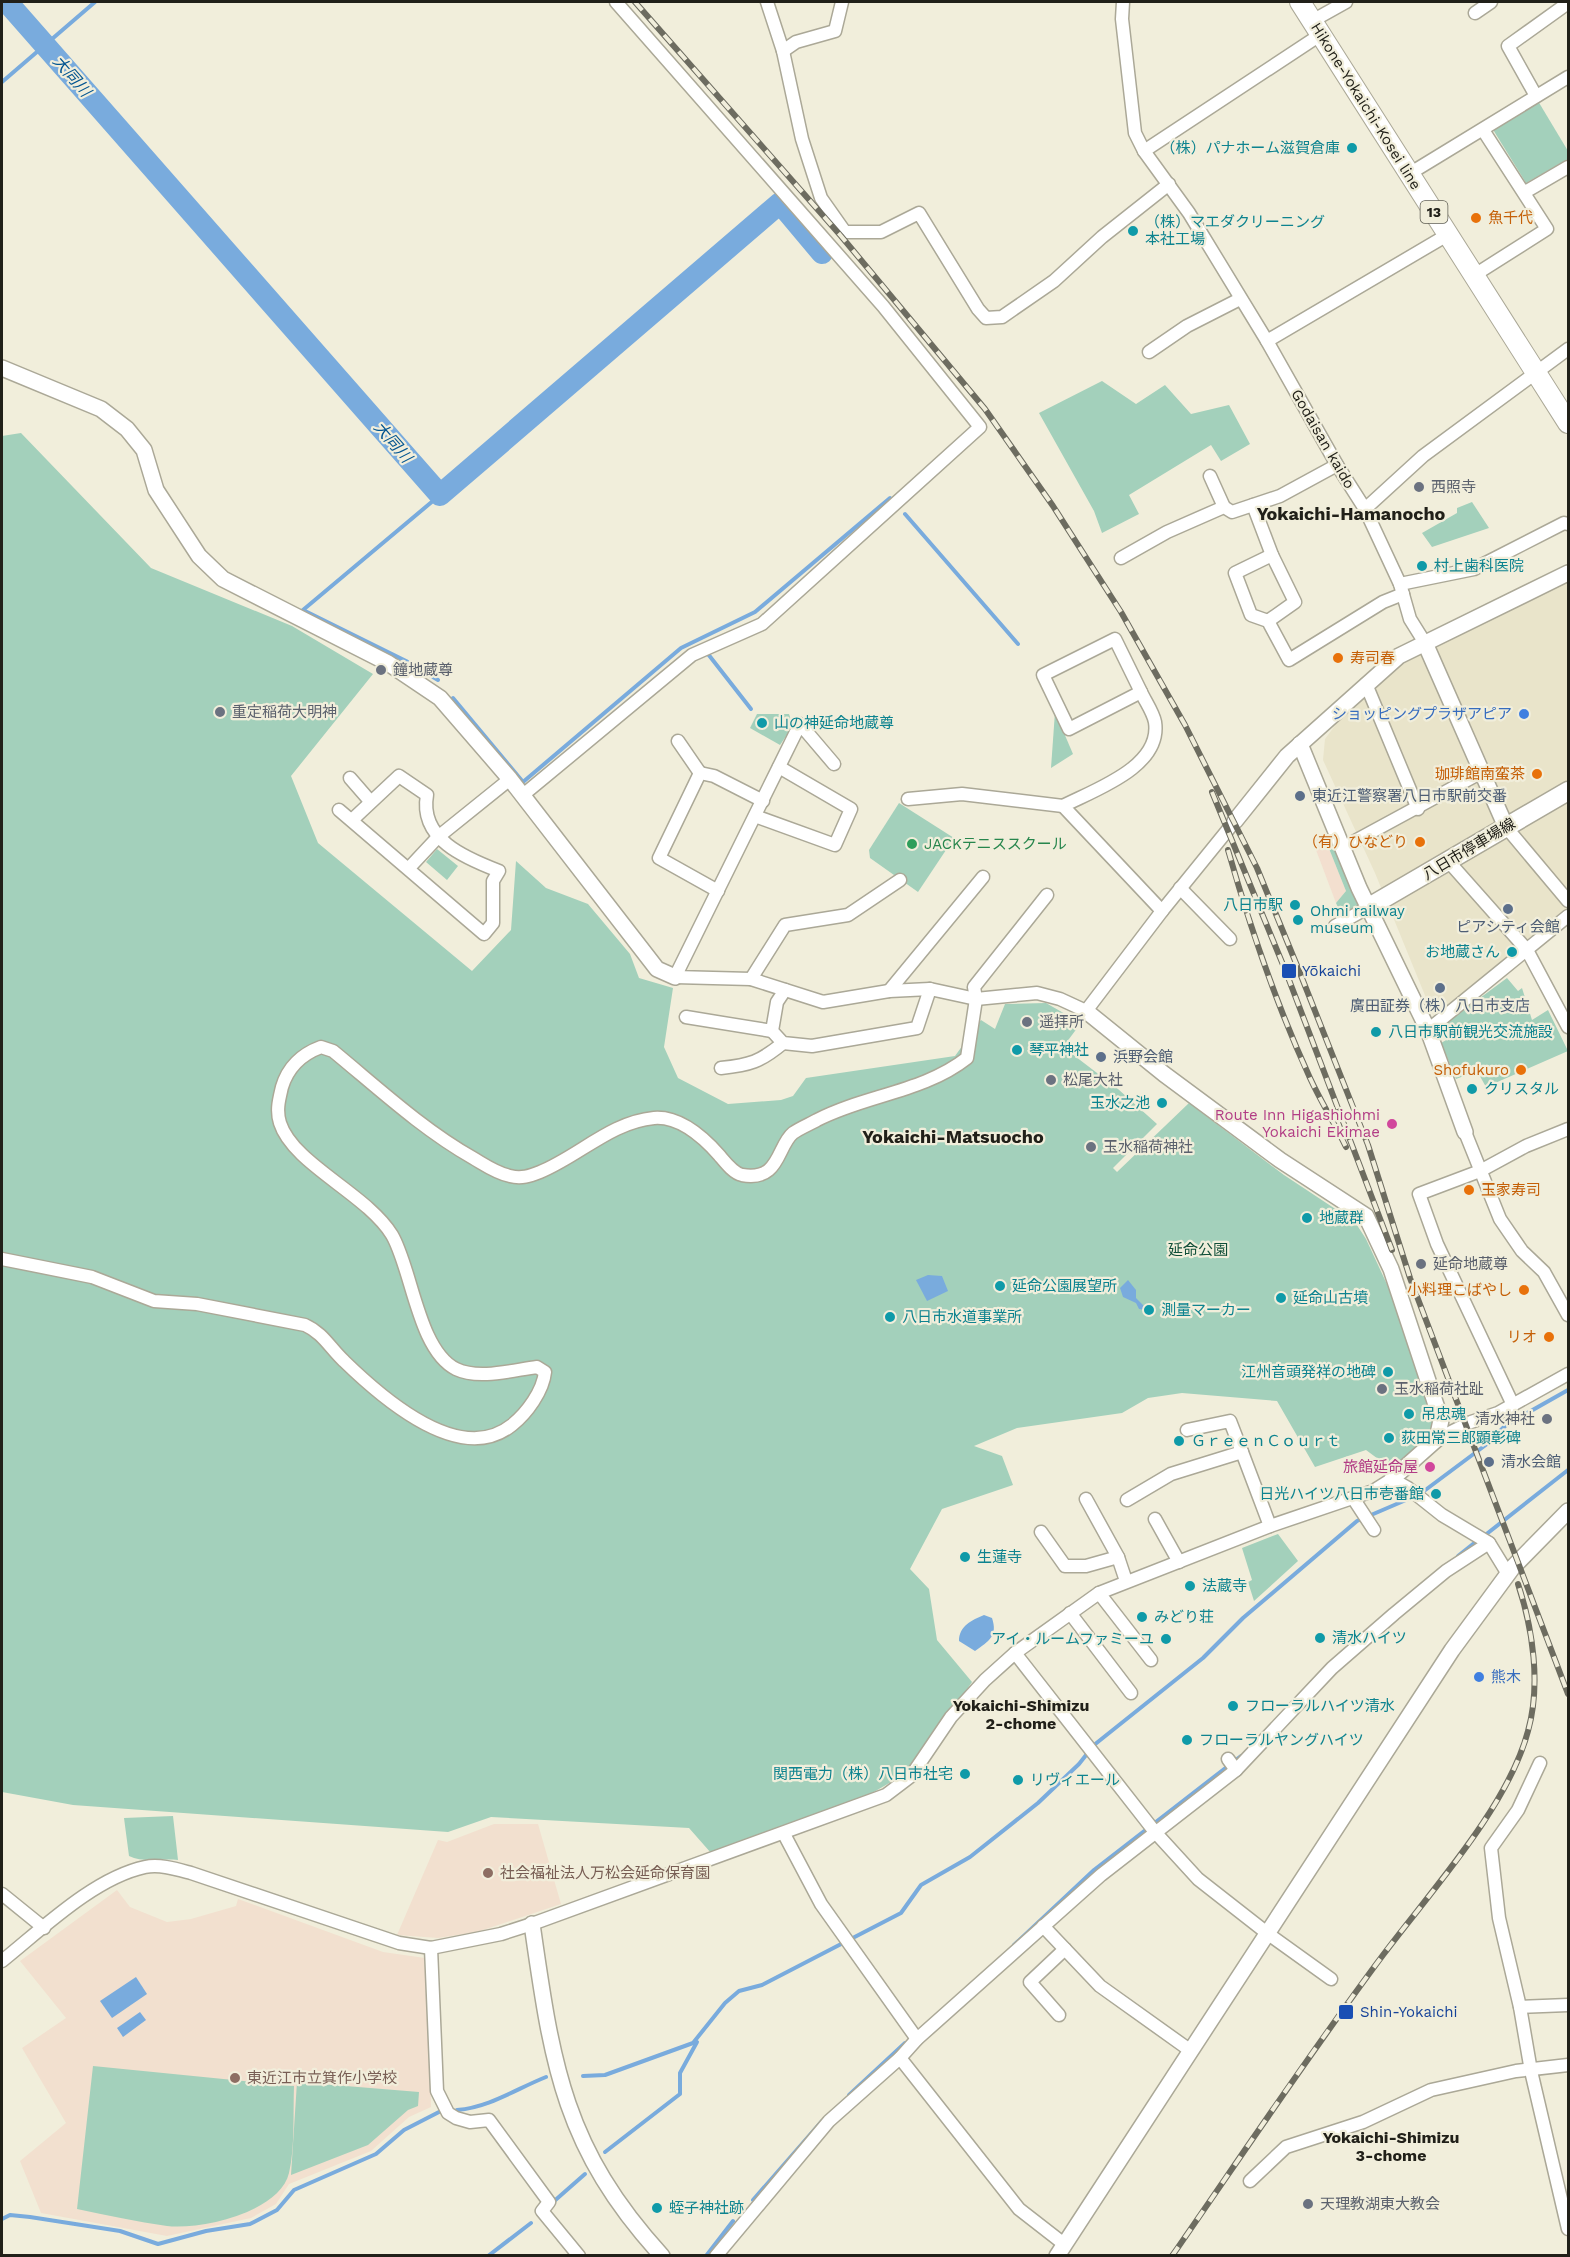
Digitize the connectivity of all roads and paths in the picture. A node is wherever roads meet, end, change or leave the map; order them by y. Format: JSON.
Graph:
{"nodes":[{"id":1,"x":616,"y":2,"type":"edge"},
{"id":2,"x":767,"y":2,"type":"edge"},
{"id":3,"x":842,"y":2,"type":"edge"},
{"id":4,"x":1123,"y":2,"type":"edge"},
{"id":5,"x":1300,"y":2,"type":"edge"},
{"id":6,"x":1346,"y":2,"type":"edge"},
{"id":7,"x":1491,"y":2,"type":"edge"},
{"id":8,"x":1569,"y":3,"type":"edge"},
{"id":9,"x":1475,"y":14,"type":"dead end"},
{"id":10,"x":1316,"y":28,"type":"junction"},
{"id":11,"x":783,"y":51,"type":"junction"},
{"id":12,"x":1569,"y":77,"type":"edge"},
{"id":13,"x":1536,"y":96,"type":"junction"},
{"id":14,"x":1483,"y":130,"type":"junction"},
{"id":15,"x":1144,"y":151,"type":"junction"},
{"id":16,"x":1569,"y":167,"type":"edge"},
{"id":17,"x":1409,"y":174,"type":"junction"},
{"id":18,"x":1169,"y":184,"type":"junction"},
{"id":19,"x":1525,"y":192,"type":"junction"},
{"id":20,"x":1449,"y":234,"type":"junction"},
{"id":21,"x":1473,"y":276,"type":"junction"},
{"id":22,"x":1240,"y":299,"type":"junction"},
{"id":23,"x":1267,"y":341,"type":"junction"},
{"id":24,"x":1569,"y":349,"type":"edge"},
{"id":25,"x":1149,"y":352,"type":"dead end"},
{"id":26,"x":3,"y":369,"type":"edge"},
{"id":27,"x":1536,"y":374,"type":"junction"},
{"id":28,"x":1569,"y":423,"type":"edge"},
{"id":29,"x":1337,"y":465,"type":"junction"},
{"id":30,"x":1210,"y":476,"type":"dead end"},
{"id":31,"x":1253,"y":505,"type":"junction"},
{"id":32,"x":1224,"y":507,"type":"junction"},
{"id":33,"x":1365,"y":509,"type":"junction"},
{"id":34,"x":1569,"y":524,"type":"edge"},
{"id":35,"x":1272,"y":555,"type":"junction"},
{"id":36,"x":1121,"y":558,"type":"dead end"},
{"id":37,"x":1569,"y":573,"type":"edge"},
{"id":38,"x":1401,"y":589,"type":"junction"},
{"id":39,"x":1268,"y":621,"type":"junction"},
{"id":40,"x":1425,"y":644,"type":"junction"},
{"id":41,"x":1366,"y":684,"type":"junction"},
{"id":42,"x":1141,"y":692,"type":"junction"},
{"id":43,"x":678,"y":741,"type":"dead end"},
{"id":44,"x":1300,"y":744,"type":"junction"},
{"id":45,"x":834,"y":764,"type":"dead end"},
{"id":46,"x":779,"y":767,"type":"junction"},
{"id":47,"x":700,"y":772,"type":"junction"},
{"id":48,"x":1482,"y":772,"type":"junction"},
{"id":49,"x":350,"y":778,"type":"dead end"},
{"id":50,"x":510,"y":779,"type":"junction"},
{"id":51,"x":1569,"y":791,"type":"edge"},
{"id":52,"x":523,"y":795,"type":"junction"},
{"id":53,"x":908,"y":799,"type":"dead end"},
{"id":54,"x":370,"y":801,"type":"junction"},
{"id":55,"x":763,"y":801,"type":"junction"},
{"id":56,"x":1063,"y":806,"type":"junction"},
{"id":57,"x":1418,"y":809,"type":"junction"},
{"id":58,"x":339,"y":810,"type":"dead end"},
{"id":59,"x":755,"y":816,"type":"junction"},
{"id":60,"x":352,"y":820,"type":"junction"},
{"id":61,"x":1235,"y":821,"type":"joint"},
{"id":62,"x":1506,"y":827,"type":"junction"},
{"id":63,"x":438,"y":837,"type":"junction"},
{"id":64,"x":1342,"y":848,"type":"junction"},
{"id":65,"x":1449,"y":862,"type":"junction"},
{"id":66,"x":409,"y":868,"type":"junction"},
{"id":67,"x":983,"y":877,"type":"dead end"},
{"id":68,"x":900,"y":880,"type":"dead end"},
{"id":69,"x":1180,"y":888,"type":"junction"},
{"id":70,"x":718,"y":891,"type":"junction"},
{"id":71,"x":1047,"y":895,"type":"dead end"},
{"id":72,"x":1569,"y":901,"type":"edge"},
{"id":73,"x":1370,"y":907,"type":"junction"},
{"id":74,"x":1162,"y":911,"type":"junction"},
{"id":75,"x":1569,"y":916,"type":"edge"},
{"id":76,"x":1335,"y":926,"type":"dead end"},
{"id":77,"x":1230,"y":939,"type":"dead end"},
{"id":78,"x":1527,"y":950,"type":"junction"},
{"id":79,"x":675,"y":977,"type":"junction"},
{"id":80,"x":752,"y":979,"type":"junction"},
{"id":81,"x":930,"y":988,"type":"junction"},
{"id":82,"x":785,"y":990,"type":"junction"},
{"id":83,"x":889,"y":991,"type":"junction"},
{"id":84,"x":976,"y":999,"type":"junction"},
{"id":85,"x":1086,"y":1011,"type":"junction"},
{"id":86,"x":686,"y":1017,"type":"dead end"},
{"id":87,"x":1569,"y":1026,"type":"edge"},
{"id":88,"x":1428,"y":1030,"type":"junction"},
{"id":89,"x":772,"y":1031,"type":"junction"},
{"id":90,"x":783,"y":1043,"type":"junction"},
{"id":91,"x":721,"y":1068,"type":"dead end"},
{"id":92,"x":1569,"y":1129,"type":"edge"},
{"id":93,"x":1465,"y":1132,"type":"joint"},
{"id":94,"x":1480,"y":1171,"type":"junction"},
{"id":95,"x":2,"y":1259,"type":"edge"},
{"id":96,"x":1569,"y":1315,"type":"edge"},
{"id":97,"x":1569,"y":1374,"type":"edge"},
{"id":98,"x":1513,"y":1405,"type":"junction"},
{"id":99,"x":1187,"y":1430,"type":"dead end"},
{"id":100,"x":1437,"y":1439,"type":"junction"},
{"id":101,"x":1242,"y":1452,"type":"junction"},
{"id":102,"x":1392,"y":1479,"type":"junction"},
{"id":103,"x":1353,"y":1498,"type":"junction"},
{"id":104,"x":1086,"y":1499,"type":"dead end"},
{"id":105,"x":1127,"y":1500,"type":"dead end"},
{"id":106,"x":1569,"y":1511,"type":"edge"},
{"id":107,"x":1155,"y":1519,"type":"dead end"},
{"id":108,"x":1270,"y":1526,"type":"junction"},
{"id":109,"x":1374,"y":1530,"type":"dead end"},
{"id":110,"x":1041,"y":1532,"type":"dead end"},
{"id":111,"x":1488,"y":1543,"type":"junction"},
{"id":112,"x":1118,"y":1557,"type":"junction"},
{"id":113,"x":1179,"y":1562,"type":"junction"},
{"id":114,"x":1508,"y":1574,"type":"junction"},
{"id":115,"x":1126,"y":1581,"type":"junction"},
{"id":116,"x":1099,"y":1593,"type":"junction"},
{"id":117,"x":1070,"y":1613,"type":"junction"},
{"id":118,"x":1015,"y":1653,"type":"junction"},
{"id":119,"x":1151,"y":1660,"type":"dead end"},
{"id":120,"x":1131,"y":1692,"type":"dead end"},
{"id":121,"x":1228,"y":1759,"type":"dead end"},
{"id":122,"x":1540,"y":1763,"type":"dead end"},
{"id":123,"x":1236,"y":1770,"type":"junction"},
{"id":124,"x":1155,"y":1832,"type":"junction"},
{"id":125,"x":784,"y":1834,"type":"junction"},
{"id":126,"x":2,"y":1894,"type":"edge"},
{"id":127,"x":532,"y":1924,"type":"junction"},
{"id":128,"x":1043,"y":1926,"type":"junction"},
{"id":129,"x":44,"y":1928,"type":"junction"},
{"id":130,"x":1267,"y":1933,"type":"junction"},
{"id":131,"x":431,"y":1948,"type":"junction"},
{"id":132,"x":1065,"y":1949,"type":"junction"},
{"id":133,"x":2,"y":1961,"type":"edge"},
{"id":134,"x":1330,"y":1979,"type":"dead end"},
{"id":135,"x":1569,"y":2005,"type":"edge"},
{"id":136,"x":1520,"y":2007,"type":"junction"},
{"id":137,"x":1059,"y":2015,"type":"dead end"},
{"id":138,"x":917,"y":2039,"type":"junction"},
{"id":139,"x":1191,"y":2051,"type":"junction"},
{"id":140,"x":900,"y":2058,"type":"junction"},
{"id":141,"x":1569,"y":2065,"type":"edge"},
{"id":142,"x":1531,"y":2071,"type":"junction"},
{"id":143,"x":1250,"y":2181,"type":"dead end"},
{"id":144,"x":1569,"y":2229,"type":"edge"},
{"id":145,"x":1061,"y":2250,"type":"edge"},
{"id":146,"x":579,"y":2256,"type":"edge"},
{"id":147,"x":662,"y":2256,"type":"edge"},
{"id":148,"x":716,"y":2256,"type":"edge"}],
"edges":[{"from":1,"to":52,"type":"street"},
{"from":2,"to":11,"type":"street"},
{"from":3,"to":11,"type":"street"},
{"from":4,"to":15,"type":"street","name":"Godaisan kaido"},
{"from":5,"to":10,"type":"main road","name":"Hikone-Yokaichi-Kosei line","number":"13"},
{"from":6,"to":10,"type":"street"},
{"from":7,"to":9,"type":"street"},
{"from":8,"to":13,"type":"street"},
{"from":10,"to":15,"type":"street"},
{"from":10,"to":17,"type":"main road","name":"Hikone-Yokaichi-Kosei line","number":"13"},
{"from":11,"to":18,"type":"street"},
{"from":12,"to":13,"type":"street"},
{"from":13,"to":14,"type":"street"},
{"from":14,"to":17,"type":"street"},
{"from":14,"to":19,"type":"street"},
{"from":15,"to":18,"type":"street","name":"Godaisan kaido"},
{"from":16,"to":19,"type":"street"},
{"from":17,"to":20,"type":"main road","name":"Hikone-Yokaichi-Kosei line","number":"13"},
{"from":18,"to":22,"type":"street","name":"Godaisan kaido"},
{"from":19,"to":21,"type":"street"},
{"from":20,"to":21,"type":"main road","name":"Hikone-Yokaichi-Kosei line","number":"13"},
{"from":20,"to":23,"type":"street"},
{"from":21,"to":27,"type":"main road","name":"Hikone-Yokaichi-Kosei line","number":"13"},
{"from":22,"to":23,"type":"street","name":"Godaisan kaido"},
{"from":22,"to":25,"type":"street"},
{"from":23,"to":29,"type":"street","name":"Godaisan kaido"},
{"from":24,"to":27,"type":"street"},
{"from":26,"to":50,"type":"street"},
{"from":27,"to":28,"type":"main road","name":"Hikone-Yokaichi-Kosei line","number":"13"},
{"from":27,"to":33,"type":"street"},
{"from":29,"to":31,"type":"street"},
{"from":29,"to":33,"type":"street","name":"Godaisan kaido"},
{"from":30,"to":32,"type":"street"},
{"from":31,"to":32,"type":"street"},
{"from":31,"to":35,"type":"street"},
{"from":32,"to":36,"type":"street"},
{"from":33,"to":38,"type":"street","name":"Godaisan kaido"},
{"from":34,"to":38,"type":"street"},
{"from":35,"to":39,"type":"street"},
{"from":35,"to":39,"type":"street"},
{"from":37,"to":40,"type":"street"},
{"from":38,"to":39,"type":"street"},
{"from":38,"to":40,"type":"street","name":"Godaisan kaido"},
{"from":40,"to":41,"type":"street"},
{"from":40,"to":48,"type":"street","name":"Godaisan kaido"},
{"from":41,"to":44,"type":"street"},
{"from":41,"to":57,"type":"street"},
{"from":42,"to":42,"type":"street"},
{"from":42,"to":56,"type":"street"},
{"from":43,"to":47,"type":"street"},
{"from":44,"to":61,"type":"street"},
{"from":44,"to":64,"type":"street"},
{"from":45,"to":46,"type":"street"},
{"from":46,"to":55,"type":"street"},
{"from":46,"to":59,"type":"street"},
{"from":47,"to":55,"type":"street"},
{"from":47,"to":70,"type":"street"},
{"from":48,"to":57,"type":"street"},
{"from":48,"to":62,"type":"street","name":"Godaisan kaido"},
{"from":49,"to":54,"type":"street"},
{"from":50,"to":52,"type":"street"},
{"from":50,"to":63,"type":"street"},
{"from":51,"to":62,"type":"main road","name":"八日市停車場線"},
{"from":52,"to":79,"type":"street"},
{"from":53,"to":56,"type":"street"},
{"from":54,"to":60,"type":"street"},
{"from":54,"to":63,"type":"street"},
{"from":55,"to":59,"type":"street"},
{"from":56,"to":74,"type":"street"},
{"from":57,"to":64,"type":"street"},
{"from":58,"to":60,"type":"street"},
{"from":59,"to":70,"type":"street"},
{"from":60,"to":66,"type":"street"},
{"from":61,"to":69,"type":"street"},
{"from":62,"to":65,"type":"main road","name":"八日市停車場線"},
{"from":62,"to":72,"type":"street","name":"Godaisan kaido"},
{"from":63,"to":66,"type":"street"},
{"from":63,"to":66,"type":"street"},
{"from":64,"to":73,"type":"street"},
{"from":65,"to":73,"type":"main road","name":"八日市停車場線"},
{"from":65,"to":78,"type":"street"},
{"from":67,"to":83,"type":"street"},
{"from":68,"to":80,"type":"street"},
{"from":69,"to":74,"type":"street"},
{"from":69,"to":77,"type":"street"},
{"from":70,"to":79,"type":"street"},
{"from":71,"to":84,"type":"street"},
{"from":73,"to":76,"type":"street"},
{"from":73,"to":88,"type":"street"},
{"from":74,"to":85,"type":"street"},
{"from":75,"to":78,"type":"street"},
{"from":78,"to":87,"type":"street"},
{"from":78,"to":88,"type":"street"},
{"from":79,"to":80,"type":"street"},
{"from":80,"to":82,"type":"street"},
{"from":81,"to":83,"type":"street"},
{"from":81,"to":84,"type":"street"},
{"from":81,"to":90,"type":"street"},
{"from":82,"to":83,"type":"street"},
{"from":82,"to":89,"type":"street"},
{"from":84,"to":85,"type":"street"},
{"from":84,"to":95,"type":"street"},
{"from":85,"to":100,"type":"street"},
{"from":86,"to":89,"type":"street"},
{"from":88,"to":93,"type":"street"},
{"from":89,"to":90,"type":"street"},
{"from":90,"to":91,"type":"street"},
{"from":92,"to":94,"type":"street"},
{"from":93,"to":94,"type":"street"},
{"from":94,"to":96,"type":"street"},
{"from":94,"to":98,"type":"street"},
{"from":97,"to":98,"type":"street"},
{"from":98,"to":100,"type":"street"},
{"from":99,"to":101,"type":"street"},
{"from":100,"to":102,"type":"street"},
{"from":101,"to":105,"type":"street"},
{"from":101,"to":108,"type":"street"},
{"from":102,"to":103,"type":"street"},
{"from":102,"to":111,"type":"street"},
{"from":103,"to":108,"type":"street"},
{"from":103,"to":109,"type":"street"},
{"from":104,"to":112,"type":"street"},
{"from":106,"to":114,"type":"street"},
{"from":107,"to":113,"type":"street"},
{"from":108,"to":113,"type":"street"},
{"from":110,"to":112,"type":"street"},
{"from":111,"to":114,"type":"street"},
{"from":111,"to":123,"type":"street"},
{"from":112,"to":115,"type":"street"},
{"from":113,"to":115,"type":"street"},
{"from":114,"to":130,"type":"street"},
{"from":115,"to":116,"type":"street"},
{"from":116,"to":117,"type":"street"},
{"from":116,"to":119,"type":"street"},
{"from":117,"to":118,"type":"street"},
{"from":117,"to":120,"type":"street"},
{"from":118,"to":124,"type":"street"},
{"from":118,"to":125,"type":"street"},
{"from":121,"to":123,"type":"street"},
{"from":122,"to":136,"type":"street"},
{"from":123,"to":124,"type":"street"},
{"from":124,"to":128,"type":"street"},
{"from":124,"to":130,"type":"street"},
{"from":125,"to":127,"type":"street"},
{"from":125,"to":138,"type":"street"},
{"from":126,"to":129,"type":"street"},
{"from":127,"to":131,"type":"street"},
{"from":127,"to":147,"type":"street"},
{"from":128,"to":132,"type":"street"},
{"from":128,"to":138,"type":"street"},
{"from":129,"to":131,"type":"street"},
{"from":129,"to":133,"type":"street"},
{"from":130,"to":134,"type":"street"},
{"from":130,"to":139,"type":"street"},
{"from":131,"to":146,"type":"street"},
{"from":132,"to":137,"type":"street"},
{"from":132,"to":139,"type":"street"},
{"from":135,"to":136,"type":"street"},
{"from":136,"to":142,"type":"street"},
{"from":138,"to":140,"type":"street"},
{"from":139,"to":145,"type":"street"},
{"from":140,"to":145,"type":"street"},
{"from":140,"to":148,"type":"street"},
{"from":141,"to":142,"type":"street"},
{"from":142,"to":143,"type":"street"},
{"from":142,"to":144,"type":"street"}]}
